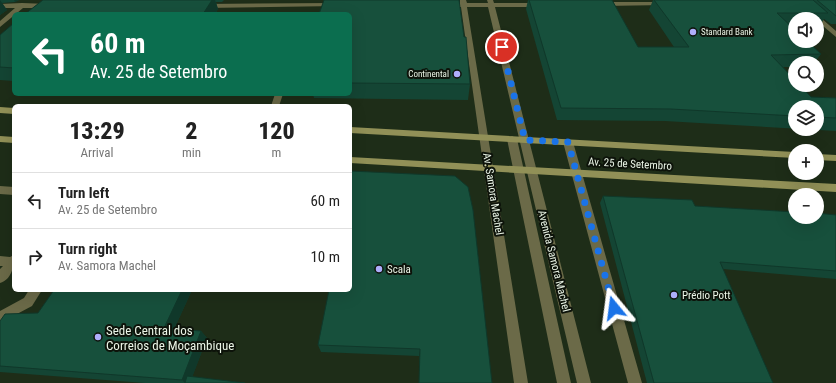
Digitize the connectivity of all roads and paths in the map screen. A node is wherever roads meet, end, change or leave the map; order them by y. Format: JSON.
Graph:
{"nodes":[{"id":1,"x":27,"y":0,"type":"edge"},
{"id":2,"x":464,"y":2,"type":"edge"},
{"id":3,"x":491,"y":2,"type":"edge"},
{"id":4,"x":645,"y":2,"type":"edge"},
{"id":5,"x":309,"y":3,"type":"edge"},
{"id":6,"x":593,"y":4,"type":"edge"},
{"id":7,"x":670,"y":4,"type":"edge"},
{"id":8,"x":347,"y":5,"type":"edge"},
{"id":9,"x":441,"y":5,"type":"edge"},
{"id":10,"x":549,"y":5,"type":"edge"},
{"id":11,"x":0,"y":6,"type":"edge"},
{"id":12,"x":21,"y":6,"type":"junction"},
{"id":13,"x":52,"y":6,"type":"edge"},
{"id":14,"x":200,"y":6,"type":"edge"},
{"id":15,"x":808,"y":9,"type":"edge"},
{"id":16,"x":14,"y":12,"type":"edge"},
{"id":17,"x":12,"y":14,"type":"edge"},
{"id":18,"x":0,"y":25,"type":"edge"},
{"id":19,"x":836,"y":35,"type":"edge"},
{"id":20,"x":0,"y":110,"type":"edge"},
{"id":21,"x":12,"y":111,"type":"edge"},
{"id":22,"x":352,"y":130,"type":"edge"},
{"id":23,"x":484,"y":138,"type":"junction"},
{"id":24,"x":0,"y":139,"type":"edge"},
{"id":25,"x":512,"y":139,"type":"junction"},
{"id":26,"x":12,"y":140,"type":"edge"},
{"id":27,"x":525,"y":140,"type":"junction"},
{"id":28,"x":568,"y":142,"type":"junction"},
{"id":29,"x":788,"y":155,"type":"edge"},
{"id":30,"x":824,"y":157,"type":"edge"},
{"id":31,"x":836,"y":158,"type":"edge"},
{"id":32,"x":352,"y":160,"type":"edge"},
{"id":33,"x":489,"y":168,"type":"junction"},
{"id":34,"x":519,"y":170,"type":"junction"},
{"id":35,"x":532,"y":170,"type":"junction"},
{"id":36,"x":577,"y":173,"type":"junction"},
{"id":37,"x":836,"y":188,"type":"edge"},
{"id":38,"x":0,"y":190,"type":"edge"},
{"id":39,"x":12,"y":191,"type":"edge"},
{"id":40,"x":0,"y":261,"type":"edge"},
{"id":41,"x":12,"y":261,"type":"edge"},
{"id":42,"x":12,"y":262,"type":"edge"},
{"id":43,"x":0,"y":278,"type":"edge"},
{"id":44,"x":35,"y":292,"type":"edge"},
{"id":45,"x":0,"y":317,"type":"edge"},
{"id":46,"x":521,"y":383,"type":"edge"},
{"id":47,"x":564,"y":383,"type":"edge"},
{"id":48,"x":584,"y":383,"type":"edge"},
{"id":49,"x":635,"y":383,"type":"edge"}],
"edges":[{"from":1,"to":12,"type":"street"},
{"from":2,"to":3,"type":"street"},
{"from":2,"to":9,"type":"street"},
{"from":2,"to":23,"type":"street","name":"Av. Samora Machel"},
{"from":3,"to":10,"type":"street"},
{"from":3,"to":27,"type":"street"},
{"from":4,"to":6,"type":"street"},
{"from":4,"to":7,"type":"street"},
{"from":5,"to":8,"type":"street"},
{"from":5,"to":14,"type":"street"},
{"from":11,"to":12,"type":"street"},
{"from":12,"to":13,"type":"street"},
{"from":12,"to":16,"type":"street"},
{"from":15,"to":19,"type":"street"},
{"from":17,"to":18,"type":"street"},
{"from":20,"to":21,"type":"main road"},
{"from":22,"to":23,"type":"main road","name":"Av. 25 de Setembro"},
{"from":23,"to":25,"type":"main road","name":"Av. 25 de Setembro"},
{"from":23,"to":33,"type":"street","name":"Av. Samora Machel"},
{"from":24,"to":26,"type":"main road"},
{"from":25,"to":27,"type":"main road","name":"Av. 25 de Setembro"},
{"from":25,"to":34,"type":"street"},
{"from":27,"to":28,"type":"main road","name":"Av. 25 de Setembro"},
{"from":27,"to":35,"type":"street","name":"Avenida Samora Machel"},
{"from":28,"to":29,"type":"main road","name":"Av. 25 de Setembro"},
{"from":28,"to":36,"type":"street"},
{"from":30,"to":31,"type":"main road"},
{"from":32,"to":33,"type":"main road","name":"Av. 25 de Setembro"},
{"from":33,"to":34,"type":"main road","name":"Av. 25 de Setembro"},
{"from":33,"to":46,"type":"street","name":"Av. Samora Machel"},
{"from":34,"to":35,"type":"main road","name":"Av. 25 de Setembro"},
{"from":34,"to":47,"type":"street"},
{"from":35,"to":36,"type":"main road","name":"Av. 25 de Setembro"},
{"from":35,"to":48,"type":"street","name":"Avenida Samora Machel"},
{"from":36,"to":37,"type":"main road","name":"Av. 25 de Setembro"},
{"from":36,"to":49,"type":"street"},
{"from":38,"to":39,"type":"street"},
{"from":40,"to":41,"type":"street"},
{"from":42,"to":43,"type":"street"},
{"from":44,"to":45,"type":"street"}]}
